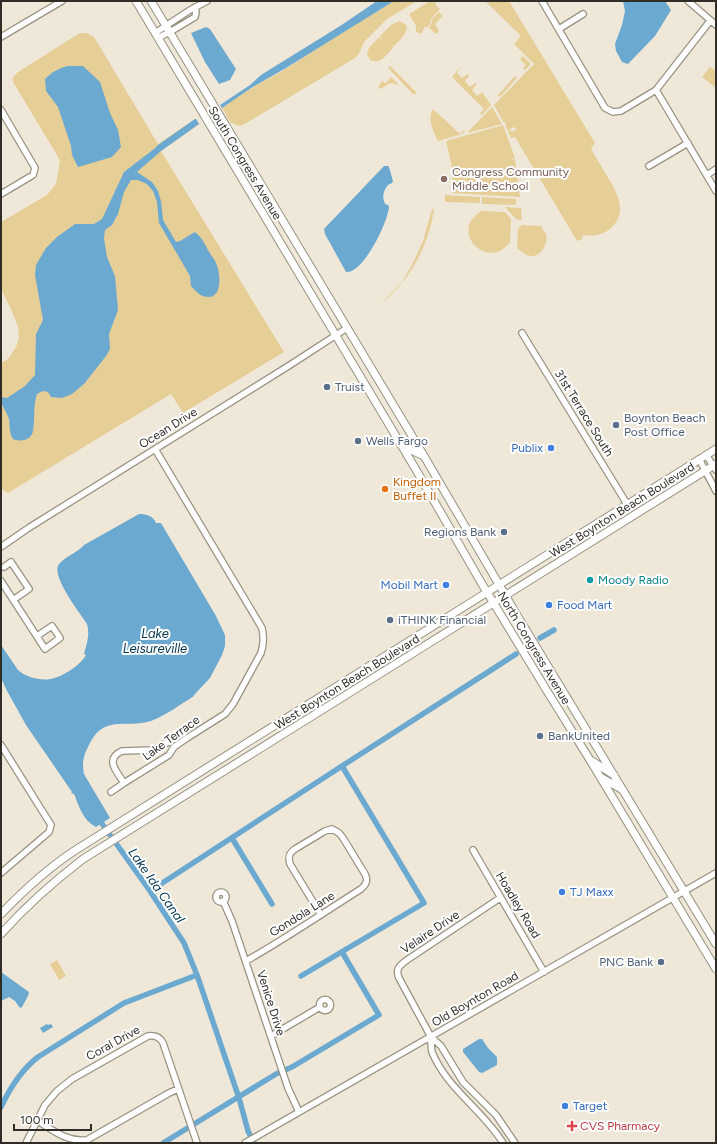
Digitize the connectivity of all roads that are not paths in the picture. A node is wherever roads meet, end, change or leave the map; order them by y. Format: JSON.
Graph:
{"nodes":[{"id":1,"x":62,"y":1,"type":"edge"},
{"id":2,"x":136,"y":1,"type":"edge"},
{"id":3,"x":151,"y":1,"type":"edge"},
{"id":4,"x":207,"y":1,"type":"edge"},
{"id":5,"x":542,"y":1,"type":"edge"},
{"id":6,"x":688,"y":1,"type":"edge"},
{"id":7,"x":195,"y":7,"type":"junction"},
{"id":8,"x":583,"y":14,"type":"dead end"},
{"id":9,"x":710,"y":21,"type":"junction"},
{"id":10,"x":716,"y":25,"type":"edge"},
{"id":11,"x":167,"y":29,"type":"junction"},
{"id":12,"x":559,"y":29,"type":"junction"},
{"id":13,"x":156,"y":35,"type":"junction"},
{"id":14,"x":1,"y":37,"type":"edge"},
{"id":15,"x":656,"y":90,"type":"junction"},
{"id":16,"x":1,"y":110,"type":"edge"},
{"id":17,"x":688,"y":143,"type":"junction"},
{"id":18,"x":649,"y":166,"type":"dead end"},
{"id":19,"x":716,"y":169,"type":"edge"},
{"id":20,"x":707,"y":175,"type":"junction"},
{"id":21,"x":716,"y":190,"type":"edge"},
{"id":22,"x":1,"y":194,"type":"edge"},
{"id":23,"x":347,"y":328,"type":"junction"},
{"id":24,"x":522,"y":333,"type":"dead end"},
{"id":25,"x":336,"y":336,"type":"junction"},
{"id":26,"x":402,"y":446,"type":"junction"},
{"id":27,"x":155,"y":449,"type":"junction"},
{"id":28,"x":716,"y":449,"type":"edge"},
{"id":29,"x":424,"y":456,"type":"junction"},
{"id":30,"x":702,"y":457,"type":"junction"},
{"id":31,"x":715,"y":466,"type":"edge"},
{"id":32,"x":415,"y":468,"type":"junction"},
{"id":33,"x":705,"y":471,"type":"junction"},
{"id":34,"x":433,"y":472,"type":"junction"},
{"id":35,"x":716,"y":491,"type":"edge"},
{"id":36,"x":627,"y":504,"type":"junction"},
{"id":37,"x":1,"y":547,"type":"edge"},
{"id":38,"x":2,"y":566,"type":"edge"},
{"id":39,"x":1,"y":581,"type":"edge"},
{"id":40,"x":500,"y":584,"type":"junction"},
{"id":41,"x":487,"y":592,"type":"junction"},
{"id":42,"x":506,"y":596,"type":"junction"},
{"id":43,"x":13,"y":600,"type":"junction"},
{"id":44,"x":494,"y":603,"type":"junction"},
{"id":45,"x":37,"y":636,"type":"dead end"},
{"id":46,"x":359,"y":672,"type":"junction"},
{"id":47,"x":343,"y":683,"type":"junction"},
{"id":48,"x":355,"y":690,"type":"junction"},
{"id":49,"x":338,"y":700,"type":"junction"},
{"id":50,"x":184,"y":733,"type":"dead end"},
{"id":51,"x":1,"y":745,"type":"edge"},
{"id":52,"x":590,"y":760,"type":"junction"},
{"id":53,"x":615,"y":776,"type":"junction"},
{"id":54,"x":601,"y":778,"type":"junction"},
{"id":55,"x":124,"y":783,"type":"junction"},
{"id":56,"x":624,"y":790,"type":"junction"},
{"id":57,"x":111,"y":792,"type":"dead end"},
{"id":58,"x":473,"y":850,"type":"dead end"},
{"id":59,"x":1,"y":873,"type":"edge"},
{"id":60,"x":716,"y":873,"type":"edge"},
{"id":61,"x":684,"y":891,"type":"junction"},
{"id":62,"x":500,"y":898,"type":"junction"},
{"id":63,"x":673,"y":898,"type":"junction"},
{"id":64,"x":223,"y":901,"type":"dead end"},
{"id":65,"x":1,"y":914,"type":"edge"},
{"id":66,"x":321,"y":915,"type":"junction"},
{"id":67,"x":1,"y":934,"type":"edge"},
{"id":68,"x":716,"y":944,"type":"edge"},
{"id":69,"x":246,"y":961,"type":"junction"},
{"id":70,"x":716,"y":969,"type":"edge"},
{"id":71,"x":544,"y":972,"type":"junction"},
{"id":72,"x":320,"y":1007,"type":"dead end"},
{"id":73,"x":271,"y":1036,"type":"junction"},
{"id":74,"x":431,"y":1037,"type":"junction"},
{"id":75,"x":178,"y":1089,"type":"junction"},
{"id":76,"x":299,"y":1112,"type":"junction"},
{"id":77,"x":38,"y":1121,"type":"junction"},
{"id":78,"x":26,"y":1143,"type":"edge"},
{"id":79,"x":197,"y":1143,"type":"edge"},
{"id":80,"x":245,"y":1143,"type":"edge"},
{"id":81,"x":503,"y":1143,"type":"edge"},
{"id":82,"x":515,"y":1143,"type":"edge"}],
"edges":[{"from":1,"to":14,"type":"street"},
{"from":2,"to":13,"type":"main road","name":"South Congress Avenue"},
{"from":3,"to":11,"type":"main road","name":"South Congress Avenue"},
{"from":4,"to":7,"type":"street"},
{"from":5,"to":12,"type":"street"},
{"from":6,"to":9,"type":"street"},
{"from":7,"to":11,"type":"street"},
{"from":7,"to":11,"type":"street"},
{"from":8,"to":12,"type":"street"},
{"from":9,"to":10,"type":"street"},
{"from":9,"to":15,"type":"street"},
{"from":11,"to":13,"type":"street"},
{"from":11,"to":23,"type":"main road","name":"South Congress Avenue"},
{"from":12,"to":15,"type":"street"},
{"from":13,"to":25,"type":"main road","name":"South Congress Avenue"},
{"from":15,"to":17,"type":"street"},
{"from":16,"to":22,"type":"street"},
{"from":17,"to":18,"type":"street"},
{"from":17,"to":20,"type":"street"},
{"from":19,"to":20,"type":"street"},
{"from":20,"to":21,"type":"street"},
{"from":23,"to":25,"type":"street","name":"Ocean Drive"},
{"from":23,"to":29,"type":"main road","name":"North Congress Avenue"},
{"from":24,"to":36,"type":"street","name":"31st Terrace South"},
{"from":25,"to":26,"type":"main road","name":"North Congress Avenue"},
{"from":25,"to":27,"type":"street","name":"Ocean Drive"},
{"from":26,"to":29,"type":"main road"},
{"from":26,"to":32,"type":"main road","name":"North Congress Avenue"},
{"from":27,"to":37,"type":"street","name":"Ocean Drive"},
{"from":27,"to":55,"type":"street","name":"Lake Terrace"},
{"from":28,"to":30,"type":"main road","name":"West Boynton Beach Boulevard"},
{"from":29,"to":34,"type":"main road","name":"North Congress Avenue"},
{"from":30,"to":31,"type":"street"},
{"from":30,"to":33,"type":"street"},
{"from":30,"to":36,"type":"main road","name":"West Boynton Beach Boulevard"},
{"from":31,"to":33,"type":"main road","name":"West Boynton Beach Boulevard"},
{"from":32,"to":34,"type":"main road"},
{"from":32,"to":41,"type":"main road","name":"North Congress Avenue"},
{"from":33,"to":35,"type":"street"},
{"from":33,"to":42,"type":"main road","name":"West Boynton Beach Boulevard"},
{"from":34,"to":40,"type":"main road","name":"North Congress Avenue"},
{"from":36,"to":40,"type":"main road","name":"West Boynton Beach Boulevard"},
{"from":38,"to":43,"type":"street"},
{"from":39,"to":43,"type":"street"},
{"from":40,"to":41,"type":"main road","name":"West Boynton Beach Boulevard"},
{"from":40,"to":42,"type":"main road","name":"North Congress Avenue"},
{"from":41,"to":44,"type":"main road","name":"North Congress Avenue"},
{"from":41,"to":46,"type":"main road","name":"West Boynton Beach Boulevard"},
{"from":42,"to":44,"type":"main road","name":"West Boynton Beach Boulevard"},
{"from":42,"to":53,"type":"main road","name":"North Congress Avenue"},
{"from":43,"to":45,"type":"street"},
{"from":44,"to":48,"type":"main road","name":"West Boynton Beach Boulevard"},
{"from":44,"to":52,"type":"main road","name":"North Congress Avenue"},
{"from":46,"to":47,"type":"main road","name":"West Boynton Beach Boulevard"},
{"from":46,"to":48,"type":"main road"},
{"from":47,"to":49,"type":"main road"},
{"from":47,"to":65,"type":"main road","name":"West Boynton Beach Boulevard"},
{"from":48,"to":49,"type":"main road","name":"West Boynton Beach Boulevard"},
{"from":49,"to":67,"type":"main road","name":"West Boynton Beach Boulevard"},
{"from":50,"to":55,"type":"street","name":"Lake Terrace"},
{"from":51,"to":59,"type":"street"},
{"from":52,"to":53,"type":"main road"},
{"from":52,"to":54,"type":"main road","name":"North Congress Avenue"},
{"from":53,"to":56,"type":"main road","name":"North Congress Avenue"},
{"from":54,"to":56,"type":"main road"},
{"from":54,"to":63,"type":"main road","name":"North Congress Avenue"},
{"from":55,"to":57,"type":"street"},
{"from":56,"to":61,"type":"main road","name":"North Congress Avenue"},
{"from":58,"to":62,"type":"street","name":"Hoadley Road"},
{"from":60,"to":61,"type":"street","name":"Old Boynton Road"},
{"from":61,"to":63,"type":"street","name":"Old Boynton Road"},
{"from":61,"to":68,"type":"main road","name":"North Congress Avenue"},
{"from":62,"to":71,"type":"street","name":"Hoadley Road"},
{"from":62,"to":74,"type":"street","name":"Velaire Drive"},
{"from":63,"to":70,"type":"main road","name":"North Congress Avenue"},
{"from":63,"to":71,"type":"street","name":"Old Boynton Road"},
{"from":64,"to":69,"type":"street","name":"Venice Drive"},
{"from":66,"to":66,"type":"street","name":"Gondola Lane"},
{"from":66,"to":69,"type":"street","name":"Gondola Lane"},
{"from":69,"to":73,"type":"street","name":"Venice Drive"},
{"from":71,"to":74,"type":"street","name":"Old Boynton Road"},
{"from":72,"to":73,"type":"street"},
{"from":73,"to":76,"type":"street","name":"Venice Drive"},
{"from":74,"to":76,"type":"street","name":"Old Boynton Road"},
{"from":74,"to":81,"type":"street"},
{"from":74,"to":82,"type":"street"},
{"from":75,"to":77,"type":"street"},
{"from":75,"to":77,"type":"street","name":"Coral Drive"},
{"from":75,"to":79,"type":"street","name":"Coral Drive"},
{"from":76,"to":80,"type":"street","name":"Old Boynton Road"},
{"from":77,"to":78,"type":"street","name":"Coral Drive"}]}
